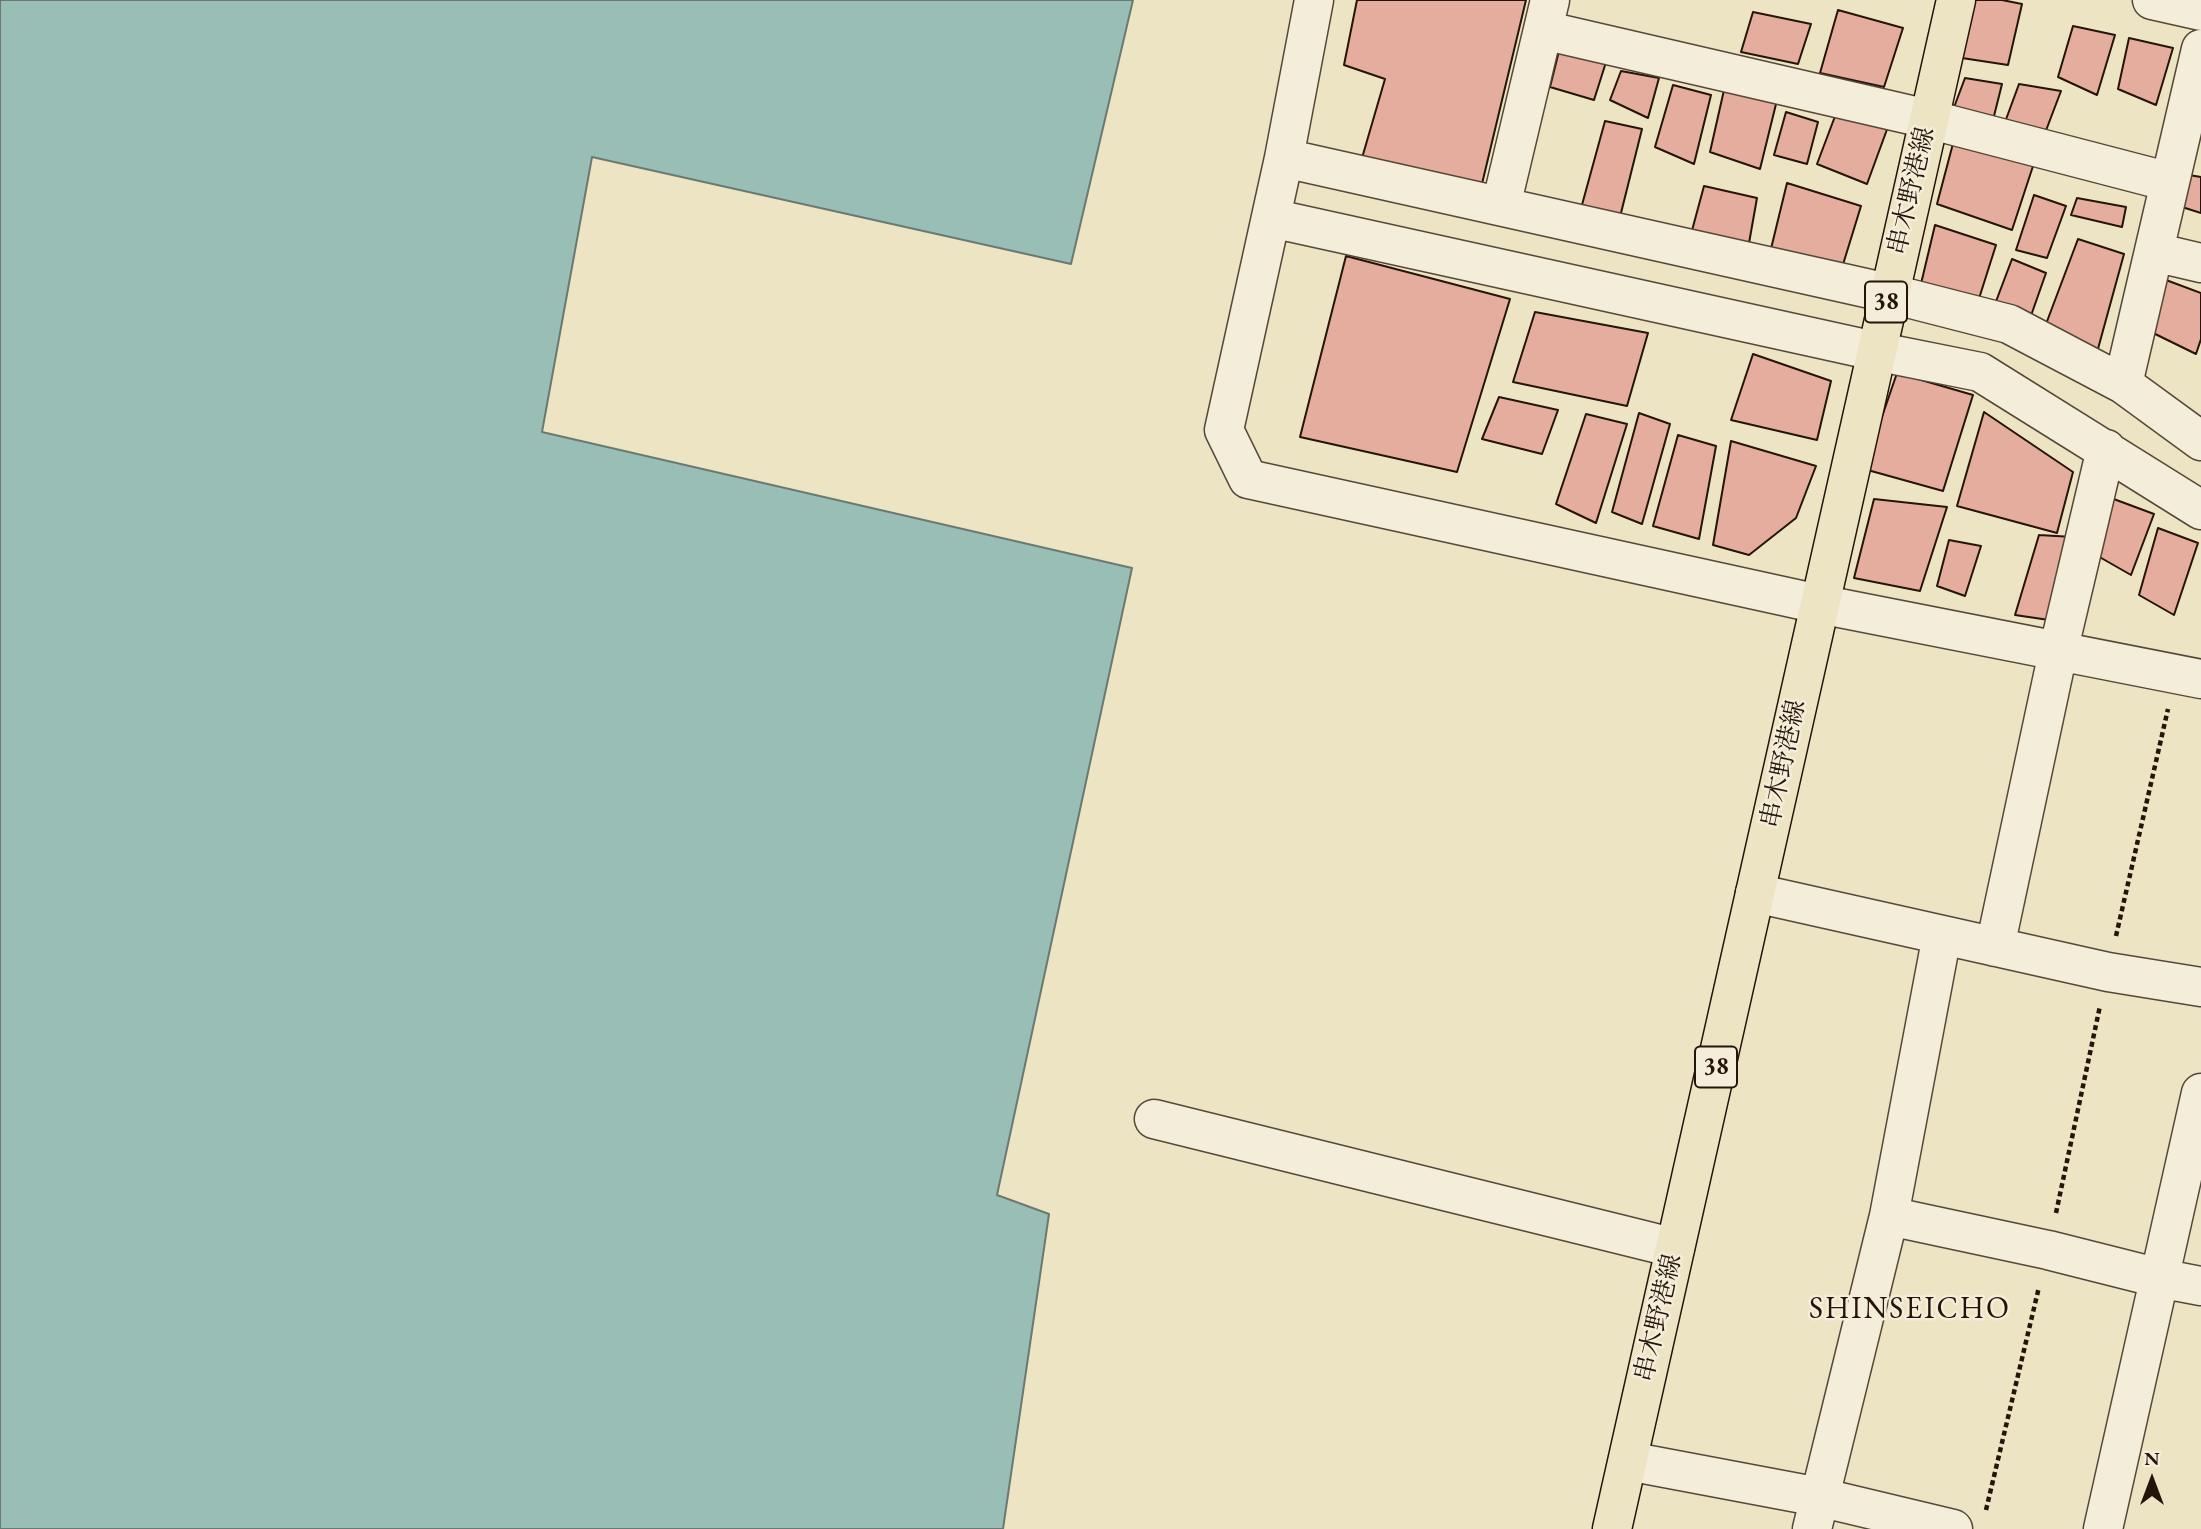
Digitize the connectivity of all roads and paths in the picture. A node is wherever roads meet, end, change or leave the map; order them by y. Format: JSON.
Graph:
{"nodes":[{"id":1,"x":1314,"y":0,"type":"edge"},
{"id":2,"x":1956,"y":0,"type":"edge"},
{"id":3,"x":2152,"y":0,"type":"edge"},
{"id":4,"x":2201,"y":11,"type":"edge"},
{"id":5,"x":1547,"y":15,"type":"edge"},
{"id":6,"x":2201,"y":49,"type":"edge"},
{"id":7,"x":1928,"y":119,"type":"junction"},
{"id":8,"x":2191,"y":139,"type":"edge"},
{"id":9,"x":1284,"y":158,"type":"junction"},
{"id":10,"x":2170,"y":182,"type":"junction"},
{"id":11,"x":1501,"y":205,"type":"junction"},
{"id":12,"x":1271,"y":218,"type":"junction"},
{"id":13,"x":2154,"y":252,"type":"junction"},
{"id":14,"x":2201,"y":263,"type":"edge"},
{"id":15,"x":1888,"y":293,"type":"junction"},
{"id":16,"x":1875,"y":351,"type":"junction"},
{"id":17,"x":2123,"y":384,"type":"junction"},
{"id":18,"x":2201,"y":441,"type":"edge"},
{"id":19,"x":2106,"y":449,"type":"junction"},
{"id":20,"x":2201,"y":510,"type":"edge"},
{"id":21,"x":1819,"y":604,"type":"junction"},
{"id":22,"x":2058,"y":652,"type":"junction"},
{"id":23,"x":2188,"y":677,"type":"edge"},
{"id":24,"x":1755,"y":893,"type":"junction"},
{"id":25,"x":1942,"y":935,"type":"junction"},
{"id":26,"x":1995,"y":947,"type":"junction"},
{"id":27,"x":2108,"y":972,"type":"junction"},
{"id":28,"x":2201,"y":987,"type":"edge"},
{"id":29,"x":2201,"y":1093,"type":"edge"},
{"id":30,"x":1154,"y":1119,"type":"dead end"},
{"id":31,"x":1889,"y":1216,"type":"junction"},
{"id":32,"x":1675,"y":1248,"type":"junction"},
{"id":33,"x":2048,"y":1250,"type":"junction"},
{"id":34,"x":2158,"y":1278,"type":"junction"},
{"id":35,"x":2201,"y":1286,"type":"edge"},
{"id":36,"x":1628,"y":1461,"type":"junction"},
{"id":37,"x":1816,"y":1513,"type":"edge"},
{"id":38,"x":1969,"y":1522,"type":"edge"},
{"id":39,"x":1612,"y":1529,"type":"edge"},
{"id":40,"x":2103,"y":1529,"type":"edge"}],
"edges":[{"from":1,"to":9,"type":"street"},
{"from":2,"to":7,"type":"main road","name":"串木野港線","number":"38"},
{"from":3,"to":4,"type":"street"},
{"from":5,"to":7,"type":"street"},
{"from":5,"to":11,"type":"street"},
{"from":6,"to":8,"type":"street"},
{"from":7,"to":10,"type":"street"},
{"from":7,"to":15,"type":"main road","name":"串木野港線","number":"38"},
{"from":8,"to":10,"type":"street"},
{"from":9,"to":11,"type":"street"},
{"from":9,"to":12,"type":"street"},
{"from":10,"to":13,"type":"street"},
{"from":11,"to":15,"type":"street"},
{"from":12,"to":16,"type":"street"},
{"from":12,"to":21,"type":"street"},
{"from":13,"to":14,"type":"street"},
{"from":13,"to":17,"type":"street"},
{"from":15,"to":16,"type":"main road","name":"串木野港線","number":"38"},
{"from":15,"to":17,"type":"street"},
{"from":16,"to":19,"type":"street"},
{"from":16,"to":21,"type":"main road","name":"串木野港線","number":"38"},
{"from":17,"to":18,"type":"street"},
{"from":19,"to":20,"type":"street"},
{"from":19,"to":22,"type":"street"},
{"from":21,"to":22,"type":"street"},
{"from":21,"to":24,"type":"main road","name":"串木野港線","number":"38"},
{"from":22,"to":23,"type":"street"},
{"from":22,"to":26,"type":"street"},
{"from":23,"to":27,"type":"path"},
{"from":24,"to":25,"type":"street"},
{"from":24,"to":32,"type":"main road","name":"串木野港線","number":"38"},
{"from":25,"to":26,"type":"street"},
{"from":25,"to":31,"type":"street"},
{"from":26,"to":27,"type":"street"},
{"from":27,"to":28,"type":"street"},
{"from":27,"to":33,"type":"path"},
{"from":29,"to":34,"type":"street"},
{"from":30,"to":32,"type":"street"},
{"from":31,"to":33,"type":"street"},
{"from":31,"to":37,"type":"street"},
{"from":32,"to":36,"type":"main road","name":"串木野港線","number":"38"},
{"from":33,"to":34,"type":"street"},
{"from":33,"to":38,"type":"path"},
{"from":34,"to":35,"type":"street"},
{"from":34,"to":40,"type":"street"},
{"from":36,"to":37,"type":"street"},
{"from":36,"to":39,"type":"main road","name":"串木野港線","number":"38"},
{"from":37,"to":38,"type":"street"}]}
